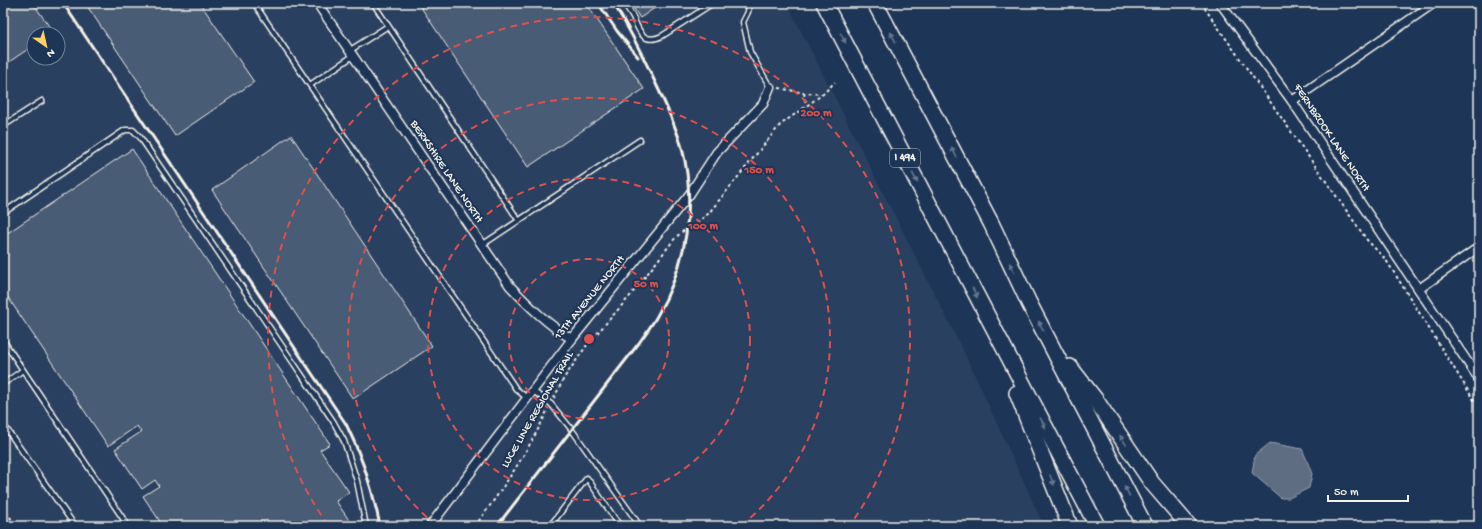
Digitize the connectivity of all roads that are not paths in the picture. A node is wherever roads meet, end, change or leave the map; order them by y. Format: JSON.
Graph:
{"nodes":[{"id":1,"x":254,"y":3,"type":"edge"},
{"id":2,"x":317,"y":3,"type":"edge"},
{"id":3,"x":373,"y":3,"type":"edge"},
{"id":4,"x":624,"y":3,"type":"edge"},
{"id":5,"x":712,"y":3,"type":"edge"},
{"id":6,"x":749,"y":3,"type":"edge"},
{"id":7,"x":824,"y":3,"type":"edge"},
{"id":8,"x":875,"y":3,"type":"edge"},
{"id":9,"x":1220,"y":3,"type":"edge"},
{"id":10,"x":1434,"y":3,"type":"edge"},
{"id":11,"x":388,"y":26,"type":"junction"},
{"id":12,"x":351,"y":53,"type":"junction"},
{"id":13,"x":310,"y":85,"type":"junction"},
{"id":14,"x":770,"y":87,"type":"joint"},
{"id":15,"x":42,"y":101,"type":"dead end"},
{"id":16,"x":1292,"y":101,"type":"junction"},
{"id":17,"x":3,"y":126,"type":"edge"},
{"id":18,"x":640,"y":140,"type":"dead end"},
{"id":19,"x":3,"y":213,"type":"edge"},
{"id":20,"x":519,"y":220,"type":"junction"},
{"id":21,"x":481,"y":246,"type":"junction"},
{"id":22,"x":1479,"y":248,"type":"edge"},
{"id":23,"x":1419,"y":288,"type":"junction"},
{"id":24,"x":986,"y":314,"type":"junction"},
{"id":25,"x":572,"y":339,"type":"junction"},
{"id":26,"x":3,"y":340,"type":"edge"},
{"id":27,"x":1050,"y":343,"type":"junction"},
{"id":28,"x":23,"y":370,"type":"junction"},
{"id":29,"x":1479,"y":379,"type":"edge"},
{"id":30,"x":3,"y":384,"type":"edge"},
{"id":31,"x":533,"y":390,"type":"junction"},
{"id":32,"x":527,"y":398,"type":"junction"},
{"id":33,"x":3,"y":424,"type":"edge"},
{"id":34,"x":75,"y":526,"type":"edge"},
{"id":35,"x":128,"y":526,"type":"edge"},
{"id":36,"x":366,"y":526,"type":"edge"},
{"id":37,"x":430,"y":526,"type":"edge"},
{"id":38,"x":550,"y":526,"type":"edge"},
{"id":39,"x":620,"y":526,"type":"edge"},
{"id":40,"x":640,"y":526,"type":"edge"},
{"id":41,"x":1070,"y":526,"type":"edge"},
{"id":42,"x":1097,"y":526,"type":"edge"},
{"id":43,"x":1145,"y":526,"type":"edge"},
{"id":44,"x":1189,"y":526,"type":"edge"}],
"edges":[{"from":1,"to":13,"type":"lane"},
{"from":2,"to":12,"type":"street","name":"BERKSHIRE LANE NORTH"},
{"from":3,"to":11,"type":"lane"},
{"from":4,"to":5,"type":"lane"},
{"from":6,"to":14,"type":"lane"},
{"from":7,"to":24,"type":"highway","number":"I 494","one_way":true},
{"from":27,"to":8,"type":"highway","one_way":true},
{"from":9,"to":16,"type":"street","name":"FERNBROOK LANE NORTH"},
{"from":10,"to":16,"type":"street"},
{"from":11,"to":12,"type":"lane"},
{"from":11,"to":20,"type":"lane"},
{"from":12,"to":13,"type":"lane"},
{"from":12,"to":21,"type":"street","name":"BERKSHIRE LANE NORTH"},
{"from":13,"to":32,"type":"lane"},
{"from":14,"to":25,"type":"street","name":"13TH AVENUE NORTH"},
{"from":15,"to":17,"type":"lane"},
{"from":16,"to":23,"type":"street","name":"FERNBROOK LANE NORTH"},
{"from":18,"to":20,"type":"lane"},
{"from":19,"to":36,"type":"lane"},
{"from":20,"to":21,"type":"lane"},
{"from":21,"to":25,"type":"street","name":"BERKSHIRE LANE NORTH"},
{"from":22,"to":23,"type":"street"},
{"from":23,"to":29,"type":"street","name":"FERNBROOK LANE NORTH"},
{"from":24,"to":41,"type":"highway","one_way":true},
{"from":24,"to":42,"type":"highway","number":"I 494","one_way":true},
{"from":25,"to":31,"type":"street","name":"13TH AVENUE NORTH"},
{"from":26,"to":28,"type":"lane"},
{"from":43,"to":27,"type":"highway","one_way":true},
{"from":44,"to":27,"type":"highway","one_way":true},
{"from":28,"to":30,"type":"lane"},
{"from":28,"to":35,"type":"lane"},
{"from":31,"to":32,"type":"street","name":"13TH AVENUE NORTH"},
{"from":31,"to":40,"type":"lane"},
{"from":32,"to":37,"type":"street","name":"13TH AVENUE NORTH"},
{"from":33,"to":34,"type":"lane"},
{"from":38,"to":39,"type":"lane"}]}
